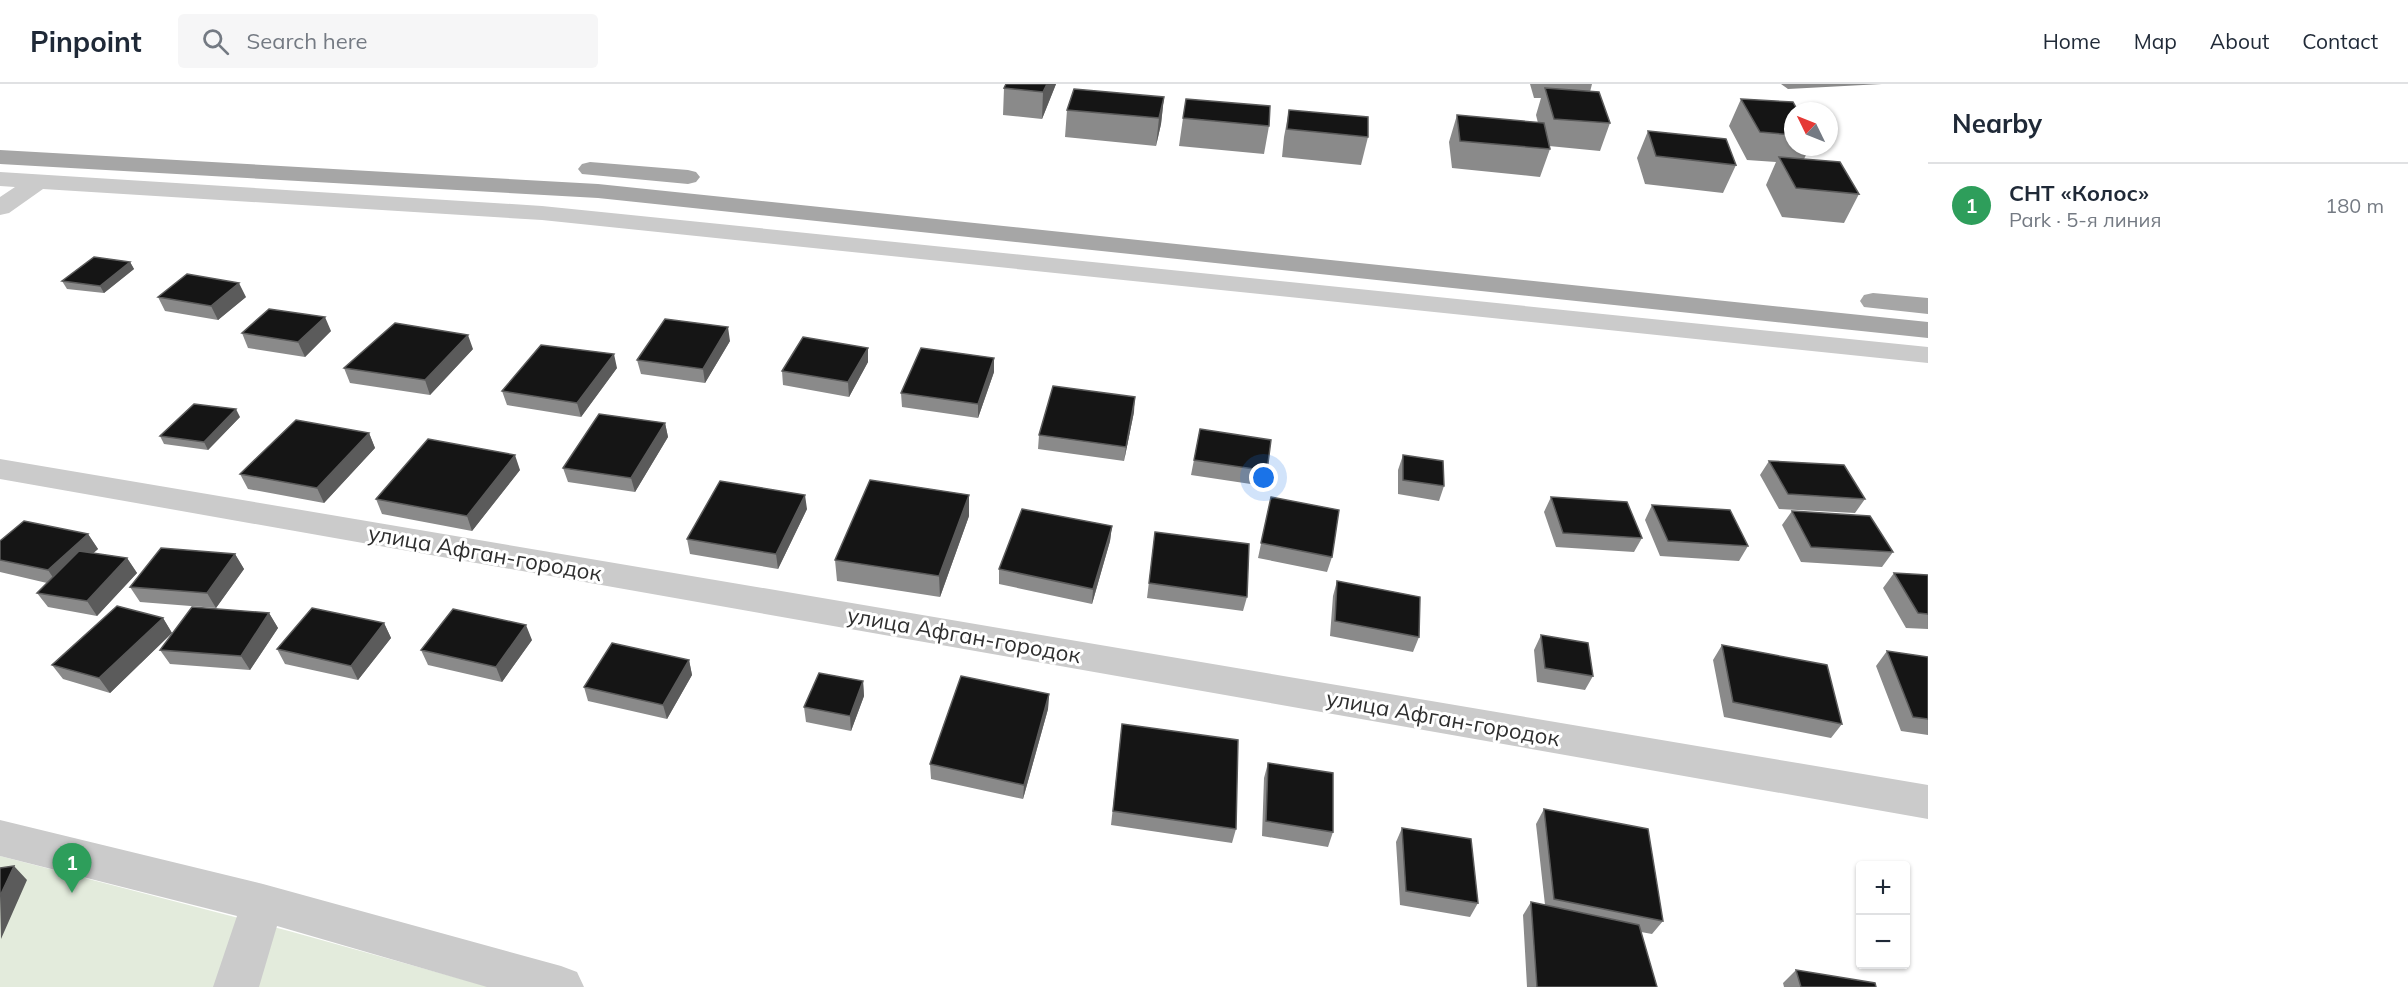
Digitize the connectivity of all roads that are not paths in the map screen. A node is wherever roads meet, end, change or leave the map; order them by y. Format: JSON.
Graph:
{"nodes":[{"id":1,"x":0,"y":140,"type":"edge"},
{"id":2,"x":0,"y":157,"type":"edge"},
{"id":3,"x":0,"y":179,"type":"edge"},
{"id":4,"x":705,"y":179,"type":"dead end"},
{"id":5,"x":39,"y":181,"type":"junction"},
{"id":6,"x":0,"y":208,"type":"edge"},
{"id":7,"x":1214,"y":232,"type":"dead end"},
{"id":8,"x":1928,"y":306,"type":"edge"},
{"id":9,"x":1928,"y":330,"type":"edge"},
{"id":10,"x":1928,"y":355,"type":"edge"},
{"id":11,"x":0,"y":469,"type":"edge"},
{"id":12,"x":1928,"y":802,"type":"edge"},
{"id":13,"x":0,"y":838,"type":"edge"},
{"id":14,"x":262,"y":903,"type":"junction"},
{"id":15,"x":236,"y":987,"type":"edge"},
{"id":16,"x":561,"y":987,"type":"edge"}],
"edges":[{"from":1,"to":4,"type":"main road"},
{"from":2,"to":9,"type":"main road"},
{"from":3,"to":5,"type":"street"},
{"from":5,"to":6,"type":"street"},
{"from":5,"to":10,"type":"street"},
{"from":7,"to":8,"type":"main road"},
{"from":11,"to":12,"type":"street","name":"улица Афган-городок"},
{"from":13,"to":14,"type":"street"},
{"from":14,"to":15,"type":"street"},
{"from":14,"to":16,"type":"street"}]}
